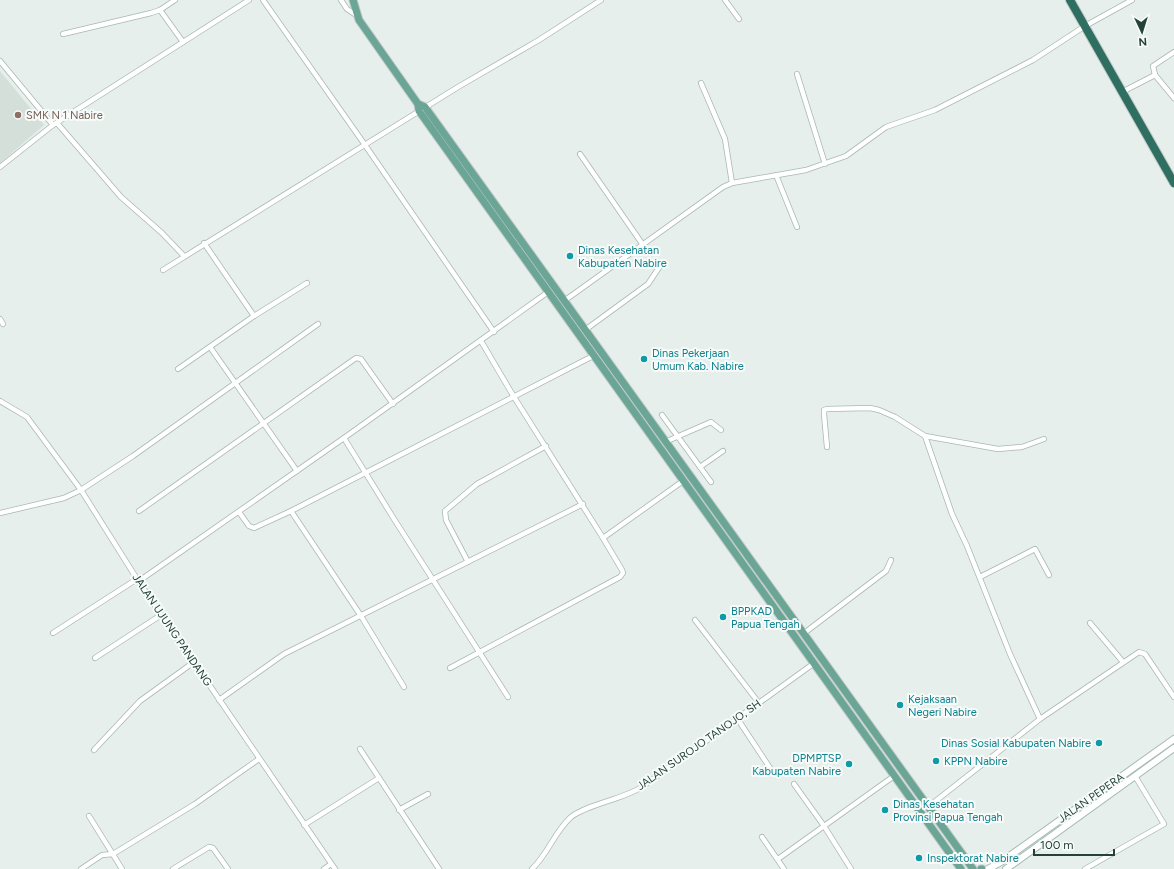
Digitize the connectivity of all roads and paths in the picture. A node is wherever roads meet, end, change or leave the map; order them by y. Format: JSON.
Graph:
{"nodes":[{"id":1,"x":175,"y":0,"type":"edge"},
{"id":2,"x":249,"y":0,"type":"edge"},
{"id":3,"x":263,"y":0,"type":"edge"},
{"id":4,"x":341,"y":0,"type":"edge"},
{"id":5,"x":353,"y":0,"type":"edge"},
{"id":6,"x":601,"y":0,"type":"edge"},
{"id":7,"x":725,"y":0,"type":"edge"},
{"id":8,"x":1070,"y":0,"type":"edge"},
{"id":9,"x":1132,"y":0,"type":"edge"},
{"id":10,"x":160,"y":10,"type":"junction"},
{"id":11,"x":356,"y":15,"type":"junction"},
{"id":12,"x":739,"y":19,"type":"dead end"},
{"id":13,"x":1085,"y":26,"type":"junction"},
{"id":14,"x":63,"y":34,"type":"dead end"},
{"id":15,"x":183,"y":42,"type":"junction"},
{"id":16,"x":1174,"y":52,"type":"edge"},
{"id":17,"x":0,"y":61,"type":"edge"},
{"id":18,"x":797,"y":74,"type":"dead end"},
{"id":19,"x":1155,"y":75,"type":"junction"},
{"id":20,"x":701,"y":83,"type":"dead end"},
{"id":21,"x":1122,"y":92,"type":"junction"},
{"id":22,"x":1174,"y":98,"type":"edge"},
{"id":23,"x":421,"y":108,"type":"junction"},
{"id":24,"x":55,"y":124,"type":"junction"},
{"id":25,"x":365,"y":145,"type":"junction"},
{"id":26,"x":580,"y":154,"type":"dead end"},
{"id":27,"x":825,"y":164,"type":"junction"},
{"id":28,"x":0,"y":167,"type":"edge"},
{"id":29,"x":776,"y":175,"type":"junction"},
{"id":30,"x":732,"y":183,"type":"junction"},
{"id":31,"x":1174,"y":183,"type":"edge"},
{"id":32,"x":797,"y":227,"type":"dead end"},
{"id":33,"x":204,"y":243,"type":"junction"},
{"id":34,"x":643,"y":244,"type":"junction"},
{"id":35,"x":184,"y":256,"type":"junction"},
{"id":36,"x":660,"y":266,"type":"dead end"},
{"id":37,"x":163,"y":270,"type":"dead end"},
{"id":38,"x":307,"y":283,"type":"dead end"},
{"id":39,"x":548,"y":292,"type":"junction"},
{"id":40,"x":564,"y":301,"type":"junction"},
{"id":41,"x":254,"y":316,"type":"junction"},
{"id":42,"x":318,"y":324,"type":"dead end"},
{"id":43,"x":584,"y":330,"type":"junction"},
{"id":44,"x":494,"y":332,"type":"junction"},
{"id":45,"x":481,"y":341,"type":"junction"},
{"id":46,"x":210,"y":347,"type":"junction"},
{"id":47,"x":593,"y":356,"type":"junction"},
{"id":48,"x":178,"y":369,"type":"dead end"},
{"id":49,"x":234,"y":383,"type":"junction"},
{"id":50,"x":514,"y":397,"type":"junction"},
{"id":51,"x":0,"y":401,"type":"edge"},
{"id":52,"x":393,"y":404,"type":"junction"},
{"id":53,"x":662,"y":415,"type":"dead end"},
{"id":54,"x":263,"y":423,"type":"junction"},
{"id":55,"x":721,"y":430,"type":"dead end"},
{"id":56,"x":678,"y":436,"type":"junction"},
{"id":57,"x":925,"y":436,"type":"junction"},
{"id":58,"x":344,"y":438,"type":"junction"},
{"id":59,"x":1044,"y":439,"type":"dead end"},
{"id":60,"x":665,"y":442,"type":"junction"},
{"id":61,"x":546,"y":446,"type":"junction"},
{"id":62,"x":659,"y":447,"type":"junction"},
{"id":63,"x":826,"y":447,"type":"dead end"},
{"id":64,"x":723,"y":451,"type":"dead end"},
{"id":65,"x":700,"y":467,"type":"junction"},
{"id":66,"x":297,"y":471,"type":"junction"},
{"id":67,"x":365,"y":474,"type":"junction"},
{"id":68,"x":683,"y":481,"type":"junction"},
{"id":69,"x":710,"y":482,"type":"dead end"},
{"id":70,"x":81,"y":490,"type":"junction"},
{"id":71,"x":583,"y":504,"type":"junction"},
{"id":72,"x":139,"y":511,"type":"dead end"},
{"id":73,"x":291,"y":511,"type":"junction"},
{"id":74,"x":239,"y":512,"type":"junction"},
{"id":75,"x":0,"y":513,"type":"edge"},
{"id":76,"x":603,"y":538,"type":"junction"},
{"id":77,"x":892,"y":560,"type":"dead end"},
{"id":78,"x":468,"y":562,"type":"junction"},
{"id":79,"x":1049,"y":575,"type":"dead end"},
{"id":80,"x":980,"y":577,"type":"junction"},
{"id":81,"x":433,"y":579,"type":"junction"},
{"id":82,"x":138,"y":580,"type":"junction"},
{"id":83,"x":785,"y":609,"type":"junction"},
{"id":84,"x":161,"y":614,"type":"junction"},
{"id":85,"x":778,"y":614,"type":"junction"},
{"id":86,"x":361,"y":616,"type":"junction"},
{"id":87,"x":694,"y":620,"type":"dead end"},
{"id":88,"x":1090,"y":623,"type":"dead end"},
{"id":89,"x":53,"y":633,"type":"dead end"},
{"id":90,"x":803,"y":634,"type":"junction"},
{"id":91,"x":480,"y":652,"type":"junction"},
{"id":92,"x":95,"y":658,"type":"dead end"},
{"id":93,"x":194,"y":662,"type":"junction"},
{"id":94,"x":1123,"y":662,"type":"junction"},
{"id":95,"x":814,"y":664,"type":"junction"},
{"id":96,"x":450,"y":668,"type":"dead end"},
{"id":97,"x":404,"y":687,"type":"dead end"},
{"id":98,"x":508,"y":697,"type":"dead end"},
{"id":99,"x":1174,"y":697,"type":"edge"},
{"id":100,"x":219,"y":700,"type":"junction"},
{"id":101,"x":759,"y":703,"type":"junction"},
{"id":102,"x":737,"y":718,"type":"junction"},
{"id":103,"x":1040,"y":719,"type":"junction"},
{"id":104,"x":873,"y":731,"type":"junction"},
{"id":105,"x":866,"y":737,"type":"junction"},
{"id":106,"x":1174,"y":739,"type":"edge"},
{"id":107,"x":1174,"y":748,"type":"edge"},
{"id":108,"x":360,"y":749,"type":"dead end"},
{"id":109,"x":94,"y":750,"type":"dead end"},
{"id":110,"x":259,"y":759,"type":"junction"},
{"id":111,"x":770,"y":768,"type":"dead end"},
{"id":112,"x":894,"y":776,"type":"junction"},
{"id":113,"x":1135,"y":776,"type":"junction"},
{"id":114,"x":379,"y":778,"type":"junction"},
{"id":115,"x":794,"y":784,"type":"dead end"},
{"id":116,"x":428,"y":794,"type":"dead end"},
{"id":117,"x":1089,"y":800,"type":"junction"},
{"id":118,"x":1094,"y":806,"type":"junction"},
{"id":119,"x":928,"y":808,"type":"junction"},
{"id":120,"x":399,"y":810,"type":"junction"},
{"id":121,"x":89,"y":816,"type":"dead end"},
{"id":122,"x":304,"y":825,"type":"junction"},
{"id":123,"x":824,"y":826,"type":"junction"},
{"id":124,"x":762,"y":837,"type":"dead end"},
{"id":125,"x":113,"y":854,"type":"junction"},
{"id":126,"x":778,"y":859,"type":"junction"},
{"id":127,"x":331,"y":864,"type":"junction"},
{"id":128,"x":81,"y":869,"type":"edge"},
{"id":129,"x":122,"y":869,"type":"edge"},
{"id":130,"x":174,"y":869,"type":"edge"},
{"id":131,"x":228,"y":869,"type":"edge"},
{"id":132,"x":324,"y":869,"type":"edge"},
{"id":133,"x":335,"y":869,"type":"edge"},
{"id":134,"x":439,"y":869,"type":"edge"},
{"id":135,"x":532,"y":869,"type":"edge"},
{"id":136,"x":784,"y":869,"type":"edge"},
{"id":137,"x":850,"y":869,"type":"edge"},
{"id":138,"x":961,"y":869,"type":"edge"},
{"id":139,"x":973,"y":869,"type":"edge"},
{"id":140,"x":988,"y":869,"type":"edge"},
{"id":141,"x":1006,"y":869,"type":"edge"},
{"id":142,"x":1085,"y":869,"type":"edge"}],
"edges":[{"from":1,"to":10,"type":"street"},
{"from":2,"to":15,"type":"street"},
{"from":3,"to":25,"type":"street"},
{"from":4,"to":11,"type":"street"},
{"from":5,"to":11,"type":"main road"},
{"from":6,"to":23,"type":"street"},
{"from":7,"to":12,"type":"street"},
{"from":8,"to":13,"type":"highway"},
{"from":9,"to":13,"type":"street"},
{"from":10,"to":14,"type":"street"},
{"from":10,"to":15,"type":"street"},
{"from":11,"to":23,"type":"main road"},
{"from":13,"to":21,"type":"highway"},
{"from":13,"to":27,"type":"street"},
{"from":15,"to":24,"type":"street"},
{"from":16,"to":19,"type":"street"},
{"from":17,"to":24,"type":"street"},
{"from":18,"to":27,"type":"street"},
{"from":19,"to":21,"type":"street"},
{"from":19,"to":22,"type":"street"},
{"from":20,"to":30,"type":"street"},
{"from":21,"to":31,"type":"highway"},
{"from":23,"to":25,"type":"street"},
{"from":23,"to":39,"type":"main road"},
{"from":23,"to":40,"type":"main road"},
{"from":24,"to":28,"type":"street"},
{"from":24,"to":35,"type":"street"},
{"from":25,"to":33,"type":"street"},
{"from":25,"to":44,"type":"street"},
{"from":26,"to":34,"type":"street"},
{"from":27,"to":29,"type":"street"},
{"from":29,"to":30,"type":"street"},
{"from":29,"to":32,"type":"street"},
{"from":30,"to":34,"type":"street"},
{"from":33,"to":35,"type":"street"},
{"from":33,"to":41,"type":"street"},
{"from":34,"to":40,"type":"street"},
{"from":35,"to":37,"type":"street"},
{"from":36,"to":43,"type":"street"},
{"from":38,"to":41,"type":"street"},
{"from":39,"to":44,"type":"street"},
{"from":39,"to":47,"type":"main road"},
{"from":40,"to":43,"type":"main road"},
{"from":41,"to":46,"type":"street"},
{"from":42,"to":49,"type":"street"},
{"from":43,"to":60,"type":"main road"},
{"from":44,"to":45,"type":"street"},
{"from":45,"to":50,"type":"street"},
{"from":45,"to":52,"type":"street"},
{"from":46,"to":48,"type":"street"},
{"from":46,"to":49,"type":"street"},
{"from":47,"to":50,"type":"street"},
{"from":47,"to":62,"type":"main road"},
{"from":49,"to":54,"type":"street"},
{"from":49,"to":70,"type":"street"},
{"from":50,"to":61,"type":"street"},
{"from":50,"to":67,"type":"street"},
{"from":51,"to":70,"type":"street","name":"JALAN UJUNG PANDANG"},
{"from":52,"to":54,"type":"street"},
{"from":52,"to":58,"type":"street"},
{"from":53,"to":56,"type":"street"},
{"from":54,"to":66,"type":"street"},
{"from":54,"to":72,"type":"street"},
{"from":55,"to":56,"type":"street"},
{"from":56,"to":60,"type":"street"},
{"from":56,"to":65,"type":"street"},
{"from":57,"to":59,"type":"street"},
{"from":57,"to":63,"type":"street"},
{"from":57,"to":80,"type":"street"},
{"from":58,"to":66,"type":"street"},
{"from":58,"to":67,"type":"street"},
{"from":60,"to":62,"type":"street"},
{"from":60,"to":83,"type":"main road"},
{"from":61,"to":71,"type":"street"},
{"from":61,"to":78,"type":"street"},
{"from":62,"to":68,"type":"main road"},
{"from":64,"to":65,"type":"street"},
{"from":65,"to":69,"type":"street"},
{"from":66,"to":74,"type":"street"},
{"from":67,"to":73,"type":"street"},
{"from":67,"to":81,"type":"street"},
{"from":68,"to":76,"type":"street"},
{"from":68,"to":85,"type":"main road"},
{"from":70,"to":75,"type":"street"},
{"from":70,"to":82,"type":"street","name":"JALAN UJUNG PANDANG"},
{"from":71,"to":76,"type":"street"},
{"from":71,"to":78,"type":"street"},
{"from":73,"to":74,"type":"street"},
{"from":73,"to":86,"type":"street"},
{"from":74,"to":82,"type":"street"},
{"from":76,"to":91,"type":"street"},
{"from":77,"to":90,"type":"street"},
{"from":78,"to":81,"type":"street"},
{"from":79,"to":80,"type":"street"},
{"from":80,"to":103,"type":"street"},
{"from":81,"to":86,"type":"street"},
{"from":81,"to":91,"type":"street"},
{"from":82,"to":84,"type":"street","name":"JALAN UJUNG PANDANG"},
{"from":82,"to":89,"type":"street"},
{"from":83,"to":85,"type":"main road"},
{"from":83,"to":90,"type":"main road"},
{"from":84,"to":92,"type":"street"},
{"from":84,"to":93,"type":"street","name":"JALAN UJUNG PANDANG"},
{"from":85,"to":95,"type":"main road"},
{"from":86,"to":97,"type":"street"},
{"from":86,"to":100,"type":"street"},
{"from":87,"to":101,"type":"street"},
{"from":88,"to":94,"type":"street"},
{"from":90,"to":104,"type":"main road"},
{"from":91,"to":96,"type":"street"},
{"from":91,"to":98,"type":"street"},
{"from":93,"to":100,"type":"street","name":"JALAN UJUNG PANDANG"},
{"from":93,"to":109,"type":"street"},
{"from":94,"to":99,"type":"street"},
{"from":94,"to":103,"type":"street"},
{"from":95,"to":101,"type":"street","name":"JALAN SUROJO TANOJO, SH"},
{"from":95,"to":105,"type":"main road"},
{"from":100,"to":110,"type":"street","name":"JALAN UJUNG PANDANG"},
{"from":101,"to":102,"type":"street","name":"JALAN SUROJO TANOJO, SH"},
{"from":102,"to":111,"type":"street"},
{"from":102,"to":135,"type":"street","name":"JALAN SUROJO TANOJO, SH"},
{"from":103,"to":119,"type":"street"},
{"from":104,"to":105,"type":"main road"},
{"from":104,"to":119,"type":"main road"},
{"from":105,"to":112,"type":"main road"},
{"from":106,"to":117,"type":"main road","name":"JALAN PEPERA"},
{"from":107,"to":113,"type":"main road","name":"JALAN PEPERA"},
{"from":108,"to":114,"type":"street"},
{"from":110,"to":122,"type":"street","name":"JALAN UJUNG PANDANG"},
{"from":110,"to":125,"type":"street"},
{"from":112,"to":123,"type":"street"},
{"from":112,"to":138,"type":"main road"},
{"from":113,"to":118,"type":"main road","name":"JALAN PEPERA"},
{"from":113,"to":142,"type":"street"},
{"from":114,"to":120,"type":"street"},
{"from":114,"to":122,"type":"street"},
{"from":115,"to":123,"type":"street"},
{"from":116,"to":120,"type":"street"},
{"from":117,"to":118,"type":"main road"},
{"from":117,"to":140,"type":"main road","name":"JALAN PEPERA"},
{"from":118,"to":141,"type":"main road","name":"JALAN PEPERA"},
{"from":119,"to":139,"type":"main road"},
{"from":120,"to":134,"type":"street"},
{"from":121,"to":125,"type":"street"},
{"from":122,"to":127,"type":"street","name":"JALAN UJUNG PANDANG"},
{"from":123,"to":126,"type":"street"},
{"from":123,"to":137,"type":"street"},
{"from":124,"to":126,"type":"street"},
{"from":125,"to":128,"type":"street"},
{"from":125,"to":129,"type":"street"},
{"from":126,"to":136,"type":"street"},
{"from":127,"to":132,"type":"street"},
{"from":127,"to":133,"type":"street","name":"JALAN UJUNG PANDANG"},
{"from":130,"to":131,"type":"street"}]}
